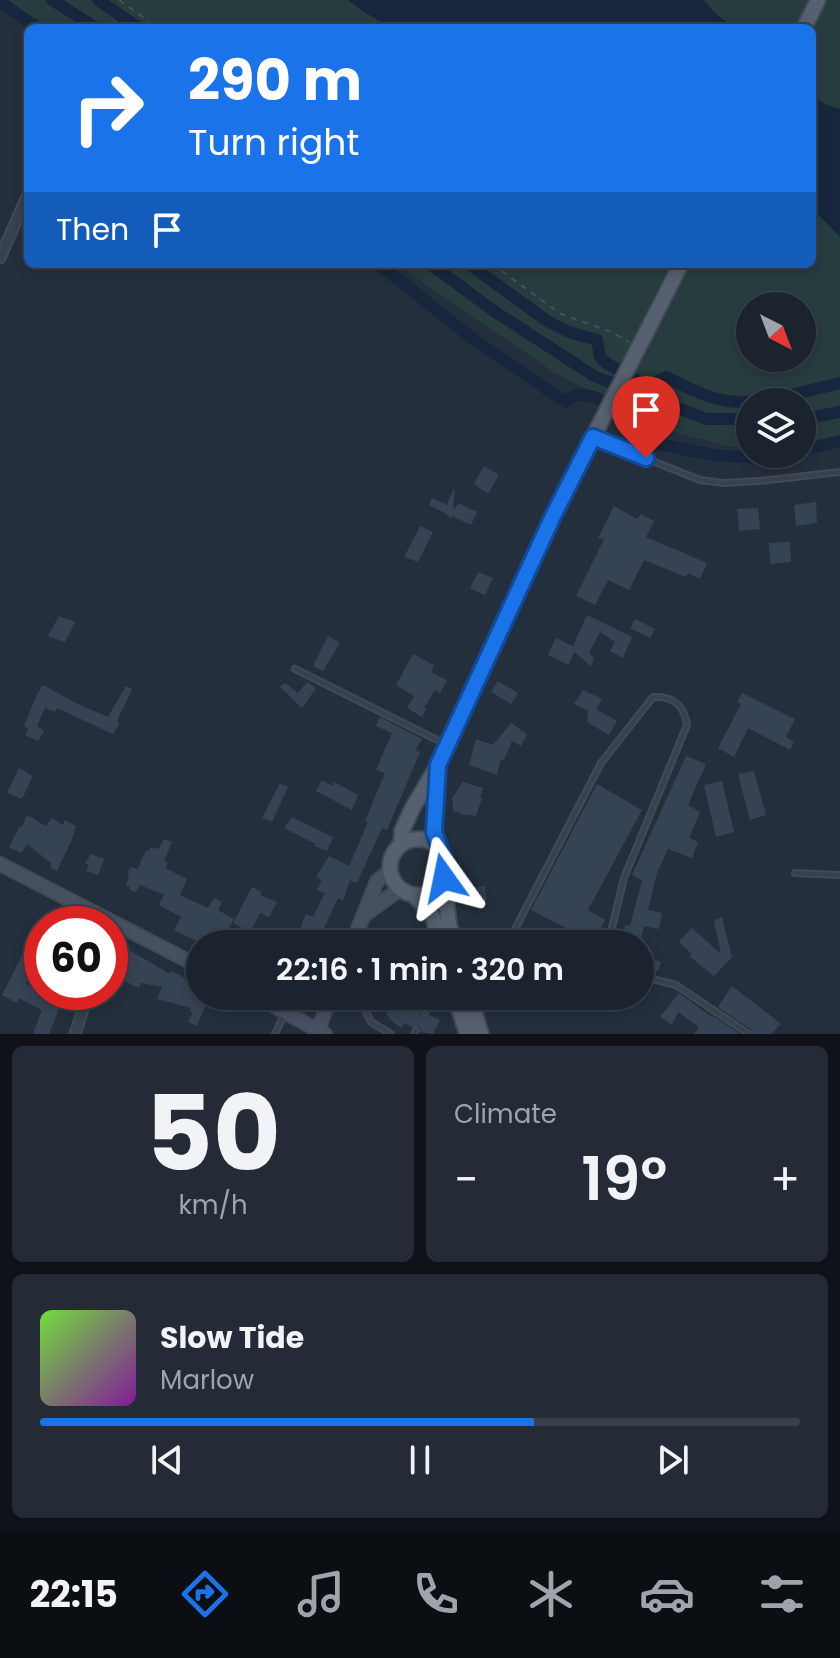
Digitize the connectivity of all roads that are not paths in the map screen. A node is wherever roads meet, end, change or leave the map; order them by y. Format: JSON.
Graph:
{"nodes":[{"id":1,"x":818,"y":0,"type":"edge"},
{"id":2,"x":806,"y":24,"type":"edge"},
{"id":3,"x":24,"y":203,"type":"edge"},
{"id":4,"x":0,"y":258,"type":"edge"},
{"id":5,"x":679,"y":268,"type":"edge"},
{"id":6,"x":593,"y":437,"type":"junction"},
{"id":7,"x":840,"y":472,"type":"edge"},
{"id":8,"x":295,"y":669,"type":"dead end"},
{"id":9,"x":447,"y":745,"type":"junction"},
{"id":10,"x":438,"y":765,"type":"junction"},
{"id":11,"x":401,"y":844,"type":"junction"},
{"id":12,"x":438,"y":848,"type":"junction"},
{"id":13,"x":0,"y":864,"type":"edge"},
{"id":14,"x":390,"y":871,"type":"junction"},
{"id":15,"x":795,"y":873,"type":"dead end"},
{"id":16,"x":840,"y":875,"type":"edge"},
{"id":17,"x":444,"y":878,"type":"junction"},
{"id":18,"x":407,"y":892,"type":"junction"},
{"id":19,"x":75,"y":906,"type":"edge"},
{"id":20,"x":363,"y":916,"type":"junction"},
{"id":21,"x":358,"y":930,"type":"edge"},
{"id":22,"x":436,"y":930,"type":"edge"},
{"id":23,"x":451,"y":930,"type":"edge"},
{"id":24,"x":515,"y":930,"type":"edge"},
{"id":25,"x":611,"y":930,"type":"edge"},
{"id":26,"x":128,"y":934,"type":"edge"},
{"id":27,"x":186,"y":961,"type":"edge"},
{"id":28,"x":654,"y":980,"type":"edge"},
{"id":29,"x":83,"y":1010,"type":"edge"},
{"id":30,"x":282,"y":1010,"type":"edge"},
{"id":31,"x":328,"y":1010,"type":"edge"},
{"id":32,"x":365,"y":1010,"type":"edge"},
{"id":33,"x":426,"y":1010,"type":"edge"},
{"id":34,"x":459,"y":1010,"type":"edge"},
{"id":35,"x":474,"y":1010,"type":"edge"},
{"id":36,"x":286,"y":1012,"type":"junction"},
{"id":37,"x":425,"y":1013,"type":"dead end"},
{"id":38,"x":322,"y":1033,"type":"edge"},
{"id":39,"x":75,"y":1034,"type":"edge"},
{"id":40,"x":275,"y":1034,"type":"edge"},
{"id":41,"x":391,"y":1034,"type":"edge"},
{"id":42,"x":467,"y":1034,"type":"edge"},
{"id":43,"x":481,"y":1034,"type":"edge"},
{"id":44,"x":749,"y":1034,"type":"edge"}],
"edges":[{"from":1,"to":2,"type":"main road"},
{"from":3,"to":4,"type":"street"},
{"from":5,"to":6,"type":"main road"},
{"from":6,"to":7,"type":"lane"},
{"from":6,"to":9,"type":"main road"},
{"from":8,"to":9,"type":"lane"},
{"from":9,"to":10,"type":"main road"},
{"from":10,"to":11,"type":"main road"},
{"from":10,"to":12,"type":"main road"},
{"from":11,"to":12,"type":"main road"},
{"from":11,"to":14,"type":"main road"},
{"from":12,"to":17,"type":"main road"},
{"from":13,"to":19,"type":"main road"},
{"from":14,"to":18,"type":"main road"},
{"from":14,"to":20,"type":"main road"},
{"from":15,"to":16,"type":"lane"},
{"from":17,"to":18,"type":"main road"},
{"from":17,"to":23,"type":"main road"},
{"from":18,"to":20,"type":"main road"},
{"from":18,"to":22,"type":"main road"},
{"from":20,"to":21,"type":"main road"},
{"from":24,"to":25,"type":"lane"},
{"from":26,"to":27,"type":"main road"},
{"from":28,"to":44,"type":"lane"},
{"from":29,"to":39,"type":"street"},
{"from":30,"to":36,"type":"main road"},
{"from":31,"to":38,"type":"main road"},
{"from":32,"to":41,"type":"lane"},
{"from":33,"to":37,"type":"lane"},
{"from":34,"to":42,"type":"main road"},
{"from":35,"to":43,"type":"main road"},
{"from":36,"to":38,"type":"main road"},
{"from":36,"to":40,"type":"lane"}]}
